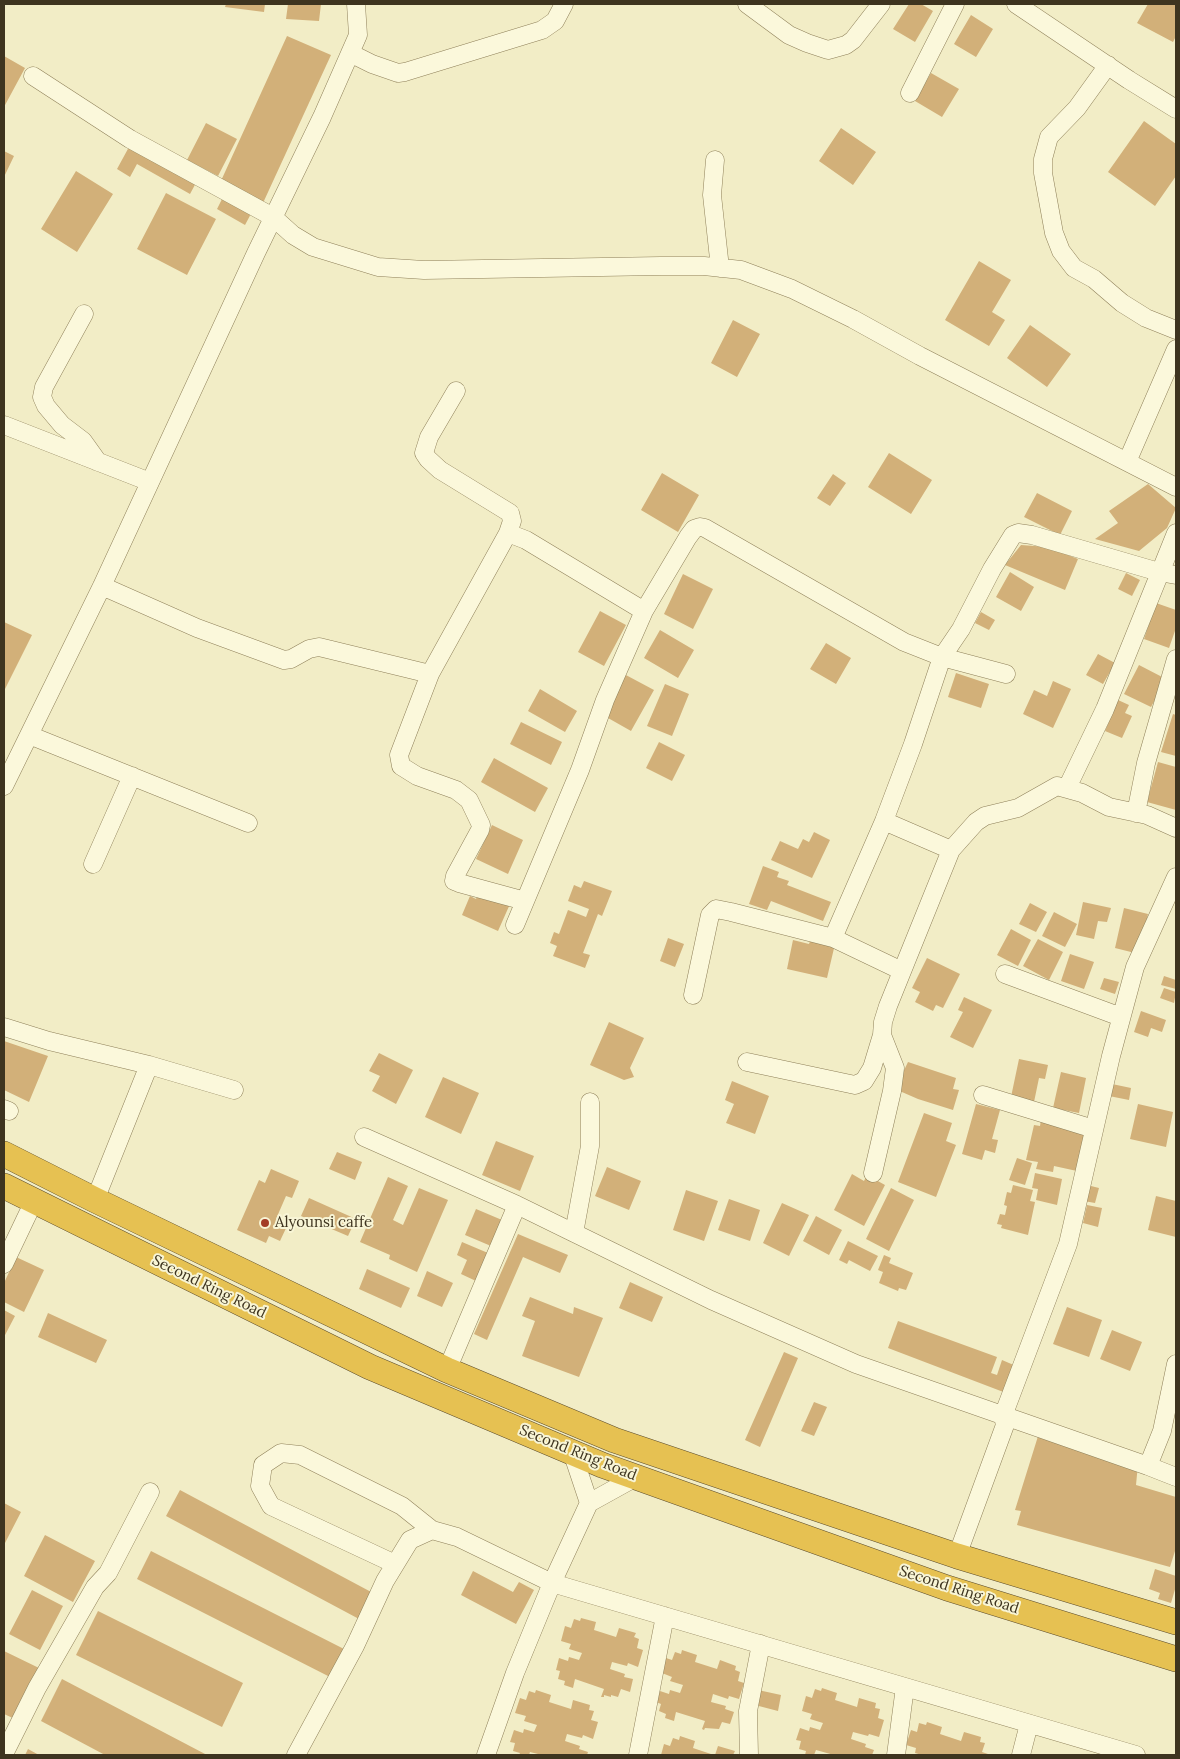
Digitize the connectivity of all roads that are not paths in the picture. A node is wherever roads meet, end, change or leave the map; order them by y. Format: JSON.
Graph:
{"nodes":[{"id":1,"x":356,"y":4,"type":"edge"},
{"id":2,"x":564,"y":4,"type":"edge"},
{"id":3,"x":747,"y":4,"type":"edge"},
{"id":4,"x":880,"y":4,"type":"edge"},
{"id":5,"x":955,"y":4,"type":"edge"},
{"id":6,"x":1016,"y":4,"type":"edge"},
{"id":7,"x":350,"y":53,"type":"junction"},
{"id":8,"x":1108,"y":66,"type":"junction"},
{"id":9,"x":33,"y":76,"type":"dead end"},
{"id":10,"x":910,"y":93,"type":"dead end"},
{"id":11,"x":1176,"y":109,"type":"edge"},
{"id":12,"x":716,"y":160,"type":"dead end"},
{"id":13,"x":273,"y":217,"type":"junction"},
{"id":14,"x":720,"y":268,"type":"junction"},
{"id":15,"x":84,"y":314,"type":"dead end"},
{"id":16,"x":1176,"y":330,"type":"edge"},
{"id":17,"x":1176,"y":349,"type":"edge"},
{"id":18,"x":456,"y":391,"type":"dead end"},
{"id":19,"x":4,"y":425,"type":"edge"},
{"id":20,"x":98,"y":462,"type":"junction"},
{"id":21,"x":1127,"y":462,"type":"junction"},
{"id":22,"x":150,"y":482,"type":"junction"},
{"id":23,"x":1176,"y":487,"type":"edge"},
{"id":24,"x":508,"y":533,"type":"junction"},
{"id":25,"x":1176,"y":533,"type":"edge"},
{"id":26,"x":1168,"y":574,"type":"edge"},
{"id":27,"x":102,"y":586,"type":"junction"},
{"id":28,"x":644,"y":611,"type":"junction"},
{"id":29,"x":942,"y":657,"type":"junction"},
{"id":30,"x":1176,"y":659,"type":"edge"},
{"id":31,"x":430,"y":674,"type":"junction"},
{"id":32,"x":1006,"y":674,"type":"dead end"},
{"id":33,"x":29,"y":735,"type":"junction"},
{"id":34,"x":132,"y":776,"type":"junction"},
{"id":35,"x":4,"y":786,"type":"edge"},
{"id":36,"x":1066,"y":788,"type":"junction"},
{"id":37,"x":1136,"y":813,"type":"junction"},
{"id":38,"x":884,"y":820,"type":"junction"},
{"id":39,"x":248,"y":823,"type":"dead end"},
{"id":40,"x":1176,"y":828,"type":"edge"},
{"id":41,"x":951,"y":850,"type":"junction"},
{"id":42,"x":94,"y":864,"type":"dead end"},
{"id":43,"x":1176,"y":877,"type":"edge"},
{"id":44,"x":525,"y":901,"type":"junction"},
{"id":45,"x":515,"y":925,"type":"dead end"},
{"id":46,"x":832,"y":938,"type":"junction"},
{"id":47,"x":902,"y":971,"type":"junction"},
{"id":48,"x":1005,"y":974,"type":"dead end"},
{"id":49,"x":693,"y":995,"type":"dead end"},
{"id":50,"x":1121,"y":1017,"type":"junction"},
{"id":51,"x":4,"y":1028,"type":"edge"},
{"id":52,"x":882,"y":1034,"type":"junction"},
{"id":53,"x":747,"y":1062,"type":"dead end"},
{"id":54,"x":149,"y":1065,"type":"junction"},
{"id":55,"x":234,"y":1090,"type":"dead end"},
{"id":56,"x":983,"y":1095,"type":"dead end"},
{"id":57,"x":590,"y":1102,"type":"dead end"},
{"id":58,"x":1094,"y":1129,"type":"junction"},
{"id":59,"x":364,"y":1137,"type":"dead end"},
{"id":60,"x":4,"y":1154,"type":"edge"},
{"id":61,"x":873,"y":1173,"type":"dead end"},
{"id":62,"x":4,"y":1186,"type":"edge"},
{"id":63,"x":96,"y":1200,"type":"junction"},
{"id":64,"x":34,"y":1201,"type":"junction"},
{"id":65,"x":518,"y":1205,"type":"junction"},
{"id":66,"x":574,"y":1233,"type":"junction"},
{"id":67,"x":4,"y":1264,"type":"edge"},
{"id":68,"x":1176,"y":1364,"type":"edge"},
{"id":69,"x":447,"y":1370,"type":"junction"},
{"id":70,"x":1003,"y":1416,"type":"junction"},
{"id":71,"x":572,"y":1452,"type":"junction"},
{"id":72,"x":1148,"y":1466,"type":"junction"},
{"id":73,"x":1175,"y":1474,"type":"edge"},
{"id":74,"x":636,"y":1477,"type":"junction"},
{"id":75,"x":150,"y":1492,"type":"dead end"},
{"id":76,"x":589,"y":1503,"type":"junction"},
{"id":77,"x":432,"y":1530,"type":"junction"},
{"id":78,"x":957,"y":1556,"type":"junction"},
{"id":79,"x":395,"y":1564,"type":"junction"},
{"id":80,"x":552,"y":1583,"type":"junction"},
{"id":81,"x":665,"y":1616,"type":"junction"},
{"id":82,"x":1176,"y":1622,"type":"edge"},
{"id":83,"x":761,"y":1644,"type":"junction"},
{"id":84,"x":1176,"y":1659,"type":"edge"},
{"id":85,"x":905,"y":1687,"type":"junction"},
{"id":86,"x":1028,"y":1724,"type":"junction"},
{"id":87,"x":4,"y":1754,"type":"edge"},
{"id":88,"x":296,"y":1755,"type":"edge"},
{"id":89,"x":486,"y":1755,"type":"edge"},
{"id":90,"x":638,"y":1755,"type":"edge"},
{"id":91,"x":749,"y":1755,"type":"edge"},
{"id":92,"x":896,"y":1755,"type":"edge"},
{"id":93,"x":1021,"y":1755,"type":"edge"},
{"id":94,"x":1136,"y":1755,"type":"edge"}],
"edges":[{"from":1,"to":7,"type":"street"},
{"from":2,"to":7,"type":"street"},
{"from":3,"to":4,"type":"street"},
{"from":5,"to":10,"type":"street"},
{"from":6,"to":8,"type":"street"},
{"from":7,"to":13,"type":"street"},
{"from":8,"to":11,"type":"street"},
{"from":8,"to":16,"type":"street"},
{"from":9,"to":13,"type":"street"},
{"from":12,"to":14,"type":"street"},
{"from":13,"to":14,"type":"street"},
{"from":13,"to":22,"type":"street"},
{"from":14,"to":21,"type":"street"},
{"from":15,"to":20,"type":"street"},
{"from":17,"to":21,"type":"street"},
{"from":18,"to":24,"type":"street"},
{"from":19,"to":20,"type":"street"},
{"from":20,"to":22,"type":"street"},
{"from":21,"to":23,"type":"street"},
{"from":22,"to":27,"type":"street"},
{"from":24,"to":28,"type":"street"},
{"from":24,"to":31,"type":"street"},
{"from":25,"to":26,"type":"street"},
{"from":26,"to":29,"type":"street"},
{"from":26,"to":36,"type":"street"},
{"from":27,"to":31,"type":"street"},
{"from":27,"to":33,"type":"street"},
{"from":28,"to":29,"type":"street"},
{"from":28,"to":44,"type":"street"},
{"from":29,"to":32,"type":"street"},
{"from":29,"to":38,"type":"street"},
{"from":30,"to":37,"type":"street"},
{"from":31,"to":44,"type":"street"},
{"from":33,"to":34,"type":"street"},
{"from":33,"to":35,"type":"street"},
{"from":34,"to":39,"type":"street"},
{"from":34,"to":42,"type":"street"},
{"from":36,"to":37,"type":"street"},
{"from":36,"to":41,"type":"street"},
{"from":37,"to":40,"type":"street"},
{"from":38,"to":41,"type":"street"},
{"from":38,"to":46,"type":"street"},
{"from":41,"to":47,"type":"street"},
{"from":43,"to":50,"type":"street"},
{"from":44,"to":45,"type":"street"},
{"from":46,"to":47,"type":"street"},
{"from":46,"to":49,"type":"street"},
{"from":47,"to":52,"type":"street"},
{"from":48,"to":50,"type":"street"},
{"from":50,"to":58,"type":"street"},
{"from":51,"to":54,"type":"street"},
{"from":52,"to":53,"type":"street"},
{"from":52,"to":61,"type":"street"},
{"from":54,"to":55,"type":"street"},
{"from":54,"to":63,"type":"street"},
{"from":56,"to":58,"type":"street"},
{"from":57,"to":66,"type":"street"},
{"from":58,"to":70,"type":"street"},
{"from":59,"to":65,"type":"street"},
{"from":60,"to":63,"type":"highway","name":"Second Ring Road"},
{"from":62,"to":64,"type":"highway","name":"Second Ring Road"},
{"from":63,"to":69,"type":"highway","name":"Second Ring Road"},
{"from":64,"to":67,"type":"street"},
{"from":64,"to":71,"type":"highway","name":"Second Ring Road"},
{"from":65,"to":66,"type":"street"},
{"from":65,"to":69,"type":"street"},
{"from":66,"to":70,"type":"street"},
{"from":68,"to":72,"type":"street"},
{"from":69,"to":78,"type":"highway","name":"Second Ring Road"},
{"from":70,"to":72,"type":"street"},
{"from":70,"to":78,"type":"street"},
{"from":71,"to":74,"type":"highway","name":"Second Ring Road"},
{"from":71,"to":76,"type":"street"},
{"from":72,"to":73,"type":"street"},
{"from":74,"to":76,"type":"street"},
{"from":74,"to":84,"type":"highway","name":"Second Ring Road"},
{"from":75,"to":87,"type":"street"},
{"from":76,"to":80,"type":"street"},
{"from":77,"to":79,"type":"street"},
{"from":77,"to":79,"type":"street"},
{"from":77,"to":80,"type":"street"},
{"from":78,"to":82,"type":"highway","name":"Second Ring Road"},
{"from":79,"to":88,"type":"street"},
{"from":80,"to":81,"type":"street"},
{"from":80,"to":89,"type":"street"},
{"from":81,"to":83,"type":"street"},
{"from":81,"to":90,"type":"street"},
{"from":83,"to":85,"type":"street"},
{"from":83,"to":91,"type":"street"},
{"from":85,"to":86,"type":"street"},
{"from":85,"to":92,"type":"street"},
{"from":86,"to":93,"type":"street"},
{"from":86,"to":94,"type":"street"}]}
